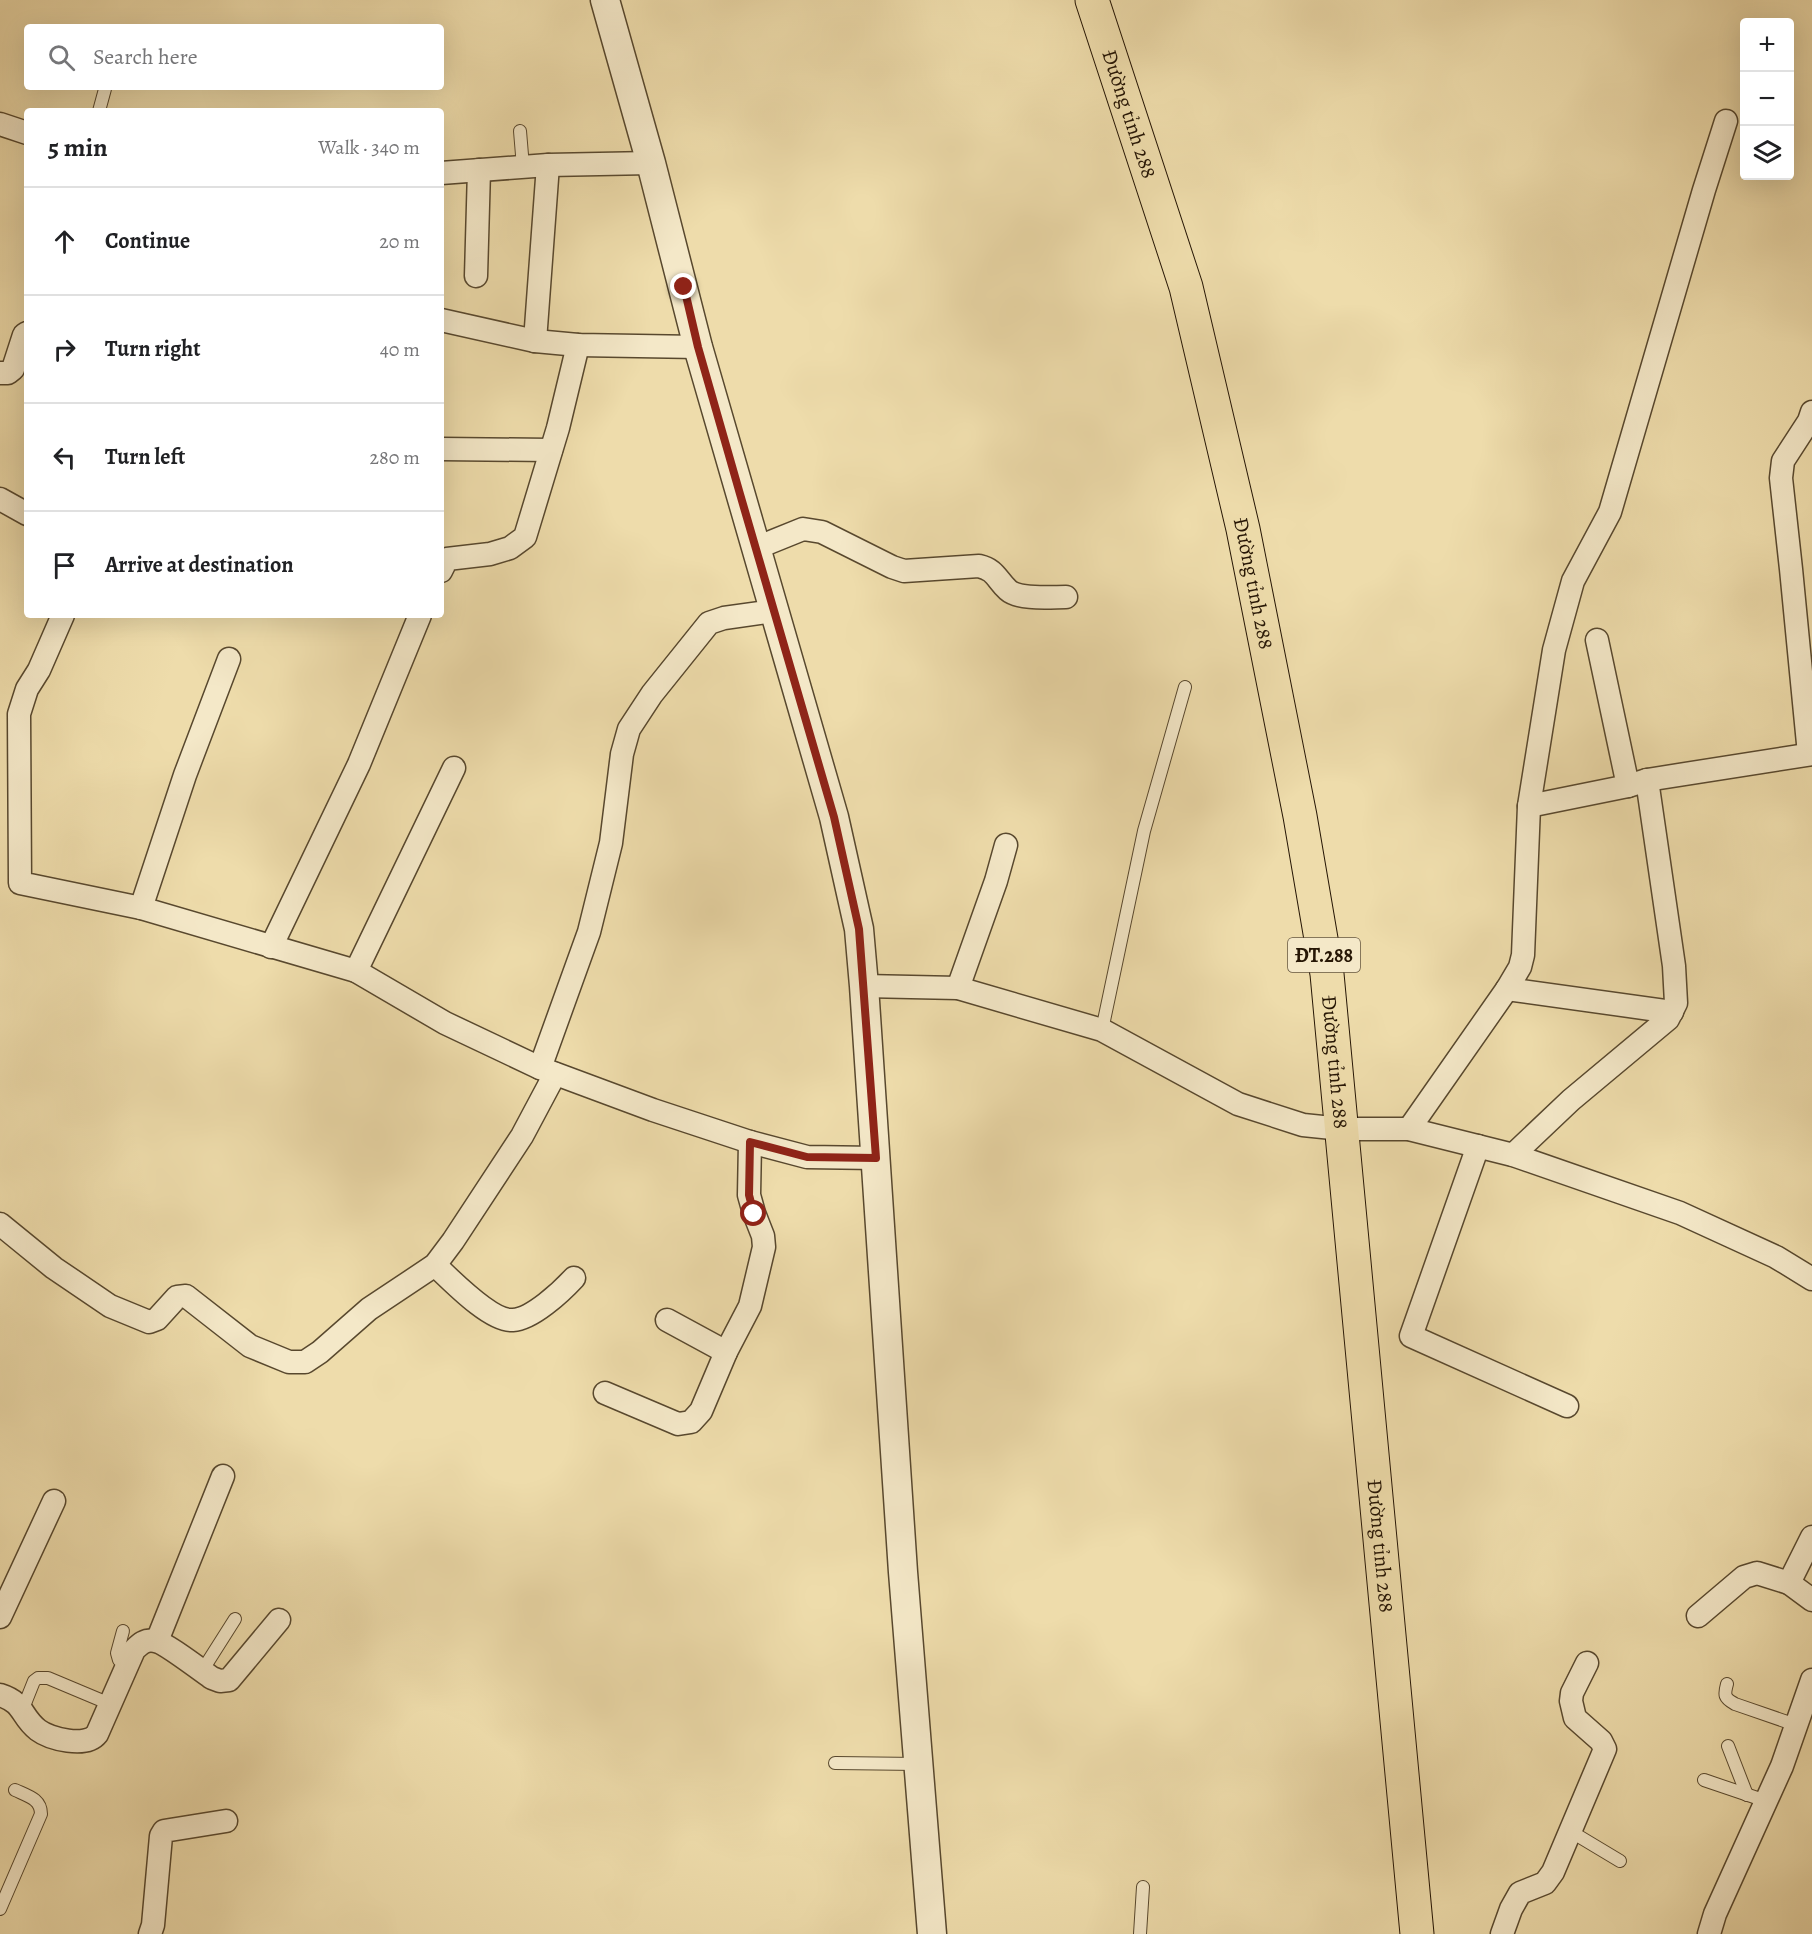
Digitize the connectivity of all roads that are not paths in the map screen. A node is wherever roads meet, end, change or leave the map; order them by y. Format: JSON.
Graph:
{"nodes":[{"id":1,"x":605,"y":0,"type":"edge"},
{"id":2,"x":1092,"y":0,"type":"edge"},
{"id":3,"x":104,"y":90,"type":"edge"},
{"id":4,"x":100,"y":108,"type":"edge"},
{"id":5,"x":1726,"y":121,"type":"dead end"},
{"id":6,"x":0,"y":124,"type":"edge"},
{"id":7,"x":520,"y":131,"type":"dead end"},
{"id":8,"x":24,"y":132,"type":"edge"},
{"id":9,"x":651,"y":163,"type":"junction"},
{"id":10,"x":548,"y":165,"type":"junction"},
{"id":11,"x":523,"y":167,"type":"junction"},
{"id":12,"x":480,"y":170,"type":"junction"},
{"id":13,"x":444,"y":173,"type":"edge"},
{"id":14,"x":476,"y":276,"type":"dead end"},
{"id":15,"x":444,"y":321,"type":"edge"},
{"id":16,"x":24,"y":334,"type":"edge"},
{"id":17,"x":535,"y":341,"type":"junction"},
{"id":18,"x":578,"y":345,"type":"junction"},
{"id":19,"x":698,"y":347,"type":"junction"},
{"id":20,"x":0,"y":373,"type":"edge"},
{"id":21,"x":1812,"y":412,"type":"edge"},
{"id":22,"x":444,"y":449,"type":"edge"},
{"id":23,"x":551,"y":450,"type":"junction"},
{"id":24,"x":0,"y":500,"type":"edge"},
{"id":25,"x":24,"y":512,"type":"edge"},
{"id":26,"x":756,"y":548,"type":"junction"},
{"id":27,"x":444,"y":563,"type":"edge"},
{"id":28,"x":1066,"y":597,"type":"dead end"},
{"id":29,"x":774,"y":611,"type":"junction"},
{"id":30,"x":62,"y":618,"type":"edge"},
{"id":31,"x":419,"y":618,"type":"edge"},
{"id":32,"x":1597,"y":640,"type":"dead end"},
{"id":33,"x":229,"y":659,"type":"dead end"},
{"id":34,"x":1185,"y":687,"type":"dead end"},
{"id":35,"x":1810,"y":754,"type":"edge"},
{"id":36,"x":454,"y":768,"type":"dead end"},
{"id":37,"x":1638,"y":783,"type":"junction"},
{"id":38,"x":1529,"y":806,"type":"junction"},
{"id":39,"x":1006,"y":845,"type":"dead end"},
{"id":40,"x":10,"y":881,"type":"edge"},
{"id":41,"x":141,"y":908,"type":"junction"},
{"id":42,"x":270,"y":946,"type":"junction"},
{"id":43,"x":356,"y":971,"type":"junction"},
{"id":44,"x":864,"y":986,"type":"junction"},
{"id":45,"x":958,"y":988,"type":"junction"},
{"id":46,"x":1507,"y":989,"type":"junction"},
{"id":47,"x":1672,"y":1012,"type":"junction"},
{"id":48,"x":1102,"y":1030,"type":"junction"},
{"id":49,"x":547,"y":1071,"type":"junction"},
{"id":50,"x":1341,"y":1129,"type":"junction"},
{"id":51,"x":1409,"y":1129,"type":"junction"},
{"id":52,"x":750,"y":1142,"type":"junction"},
{"id":53,"x":1478,"y":1146,"type":"junction"},
{"id":54,"x":1513,"y":1155,"type":"junction"},
{"id":55,"x":876,"y":1158,"type":"junction"},
{"id":56,"x":0,"y":1224,"type":"edge"},
{"id":57,"x":435,"y":1265,"type":"junction"},
{"id":58,"x":574,"y":1278,"type":"dead end"},
{"id":59,"x":1812,"y":1280,"type":"edge"},
{"id":60,"x":667,"y":1320,"type":"dead end"},
{"id":61,"x":726,"y":1352,"type":"junction"},
{"id":62,"x":605,"y":1393,"type":"dead end"},
{"id":63,"x":1567,"y":1406,"type":"dead end"},
{"id":64,"x":224,"y":1476,"type":"dead end"},
{"id":65,"x":54,"y":1501,"type":"dead end"},
{"id":66,"x":1812,"y":1537,"type":"edge"},
{"id":67,"x":1789,"y":1583,"type":"junction"},
{"id":68,"x":1812,"y":1600,"type":"edge"},
{"id":69,"x":1698,"y":1616,"type":"dead end"},
{"id":70,"x":0,"y":1617,"type":"edge"},
{"id":71,"x":235,"y":1619,"type":"dead end"},
{"id":72,"x":279,"y":1620,"type":"dead end"},
{"id":73,"x":123,"y":1631,"type":"dead end"},
{"id":74,"x":157,"y":1641,"type":"junction"},
{"id":75,"x":1587,"y":1663,"type":"dead end"},
{"id":76,"x":127,"y":1666,"type":"junction"},
{"id":77,"x":202,"y":1671,"type":"junction"},
{"id":78,"x":1812,"y":1680,"type":"edge"},
{"id":79,"x":1727,"y":1684,"type":"dead end"},
{"id":80,"x":0,"y":1695,"type":"edge"},
{"id":81,"x":1808,"y":1703,"type":"edge"},
{"id":82,"x":110,"y":1704,"type":"junction"},
{"id":83,"x":22,"y":1711,"type":"junction"},
{"id":84,"x":1796,"y":1725,"type":"junction"},
{"id":85,"x":1728,"y":1746,"type":"dead end"},
{"id":86,"x":835,"y":1763,"type":"dead end"},
{"id":87,"x":919,"y":1764,"type":"junction"},
{"id":88,"x":1704,"y":1780,"type":"dead end"},
{"id":89,"x":15,"y":1790,"type":"dead end"},
{"id":90,"x":1756,"y":1798,"type":"junction"},
{"id":91,"x":226,"y":1821,"type":"dead end"},
{"id":92,"x":1570,"y":1831,"type":"junction"},
{"id":93,"x":1620,"y":1862,"type":"dead end"},
{"id":94,"x":1143,"y":1887,"type":"dead end"},
{"id":95,"x":0,"y":1909,"type":"edge"},
{"id":96,"x":150,"y":1934,"type":"edge"},
{"id":97,"x":932,"y":1934,"type":"edge"},
{"id":98,"x":1140,"y":1934,"type":"edge"},
{"id":99,"x":1417,"y":1934,"type":"edge"},
{"id":100,"x":1502,"y":1934,"type":"edge"},
{"id":101,"x":1709,"y":1934,"type":"edge"}],
"edges":[{"from":1,"to":9,"type":"street"},
{"from":2,"to":50,"type":"main road","name":"Đường tỉnh 288","number":"ĐT.288"},
{"from":3,"to":4,"type":"lane"},
{"from":5,"to":38,"type":"street"},
{"from":6,"to":8,"type":"street"},
{"from":7,"to":11,"type":"lane"},
{"from":9,"to":10,"type":"street"},
{"from":9,"to":19,"type":"street"},
{"from":10,"to":11,"type":"street"},
{"from":10,"to":17,"type":"street"},
{"from":11,"to":12,"type":"street"},
{"from":12,"to":13,"type":"street"},
{"from":12,"to":14,"type":"street"},
{"from":15,"to":17,"type":"street"},
{"from":16,"to":20,"type":"street"},
{"from":17,"to":18,"type":"street"},
{"from":18,"to":19,"type":"street"},
{"from":18,"to":23,"type":"street"},
{"from":19,"to":26,"type":"street"},
{"from":21,"to":35,"type":"street"},
{"from":22,"to":23,"type":"street"},
{"from":23,"to":27,"type":"street"},
{"from":24,"to":25,"type":"street"},
{"from":26,"to":28,"type":"street"},
{"from":26,"to":29,"type":"street"},
{"from":29,"to":44,"type":"street"},
{"from":29,"to":49,"type":"street"},
{"from":30,"to":40,"type":"street"},
{"from":31,"to":42,"type":"street"},
{"from":32,"to":37,"type":"street"},
{"from":33,"to":41,"type":"street"},
{"from":34,"to":48,"type":"lane"},
{"from":35,"to":37,"type":"street"},
{"from":36,"to":43,"type":"street"},
{"from":37,"to":38,"type":"street"},
{"from":37,"to":47,"type":"street"},
{"from":38,"to":46,"type":"street"},
{"from":39,"to":45,"type":"street"},
{"from":40,"to":41,"type":"street"},
{"from":41,"to":42,"type":"street"},
{"from":42,"to":43,"type":"street"},
{"from":43,"to":49,"type":"street"},
{"from":44,"to":45,"type":"street"},
{"from":44,"to":55,"type":"street"},
{"from":45,"to":48,"type":"street"},
{"from":46,"to":47,"type":"street"},
{"from":46,"to":51,"type":"street"},
{"from":47,"to":54,"type":"street"},
{"from":48,"to":50,"type":"street"},
{"from":49,"to":52,"type":"street"},
{"from":49,"to":57,"type":"street"},
{"from":50,"to":51,"type":"street"},
{"from":50,"to":99,"type":"main road","name":"Đường tỉnh 288","number":"ĐT.288"},
{"from":51,"to":53,"type":"street"},
{"from":52,"to":55,"type":"street"},
{"from":52,"to":61,"type":"street"},
{"from":53,"to":54,"type":"street"},
{"from":53,"to":63,"type":"street"},
{"from":54,"to":59,"type":"street"},
{"from":55,"to":87,"type":"street"},
{"from":56,"to":57,"type":"street"},
{"from":57,"to":58,"type":"street"},
{"from":60,"to":61,"type":"street"},
{"from":61,"to":62,"type":"street"},
{"from":64,"to":74,"type":"street"},
{"from":65,"to":70,"type":"street"},
{"from":66,"to":67,"type":"street"},
{"from":67,"to":68,"type":"street"},
{"from":67,"to":69,"type":"street"},
{"from":71,"to":77,"type":"lane"},
{"from":72,"to":77,"type":"street"},
{"from":73,"to":76,"type":"lane"},
{"from":74,"to":76,"type":"street"},
{"from":74,"to":77,"type":"street"},
{"from":75,"to":92,"type":"street"},
{"from":76,"to":82,"type":"street"},
{"from":78,"to":81,"type":"street"},
{"from":79,"to":84,"type":"lane"},
{"from":80,"to":83,"type":"street"},
{"from":81,"to":84,"type":"street"},
{"from":82,"to":83,"type":"lane"},
{"from":82,"to":83,"type":"street"},
{"from":84,"to":90,"type":"street"},
{"from":85,"to":90,"type":"lane"},
{"from":86,"to":87,"type":"lane"},
{"from":87,"to":97,"type":"street"},
{"from":88,"to":90,"type":"lane"},
{"from":89,"to":95,"type":"lane"},
{"from":90,"to":101,"type":"street"},
{"from":91,"to":96,"type":"street"},
{"from":92,"to":93,"type":"lane"},
{"from":92,"to":100,"type":"street"},
{"from":94,"to":98,"type":"lane"}]}
